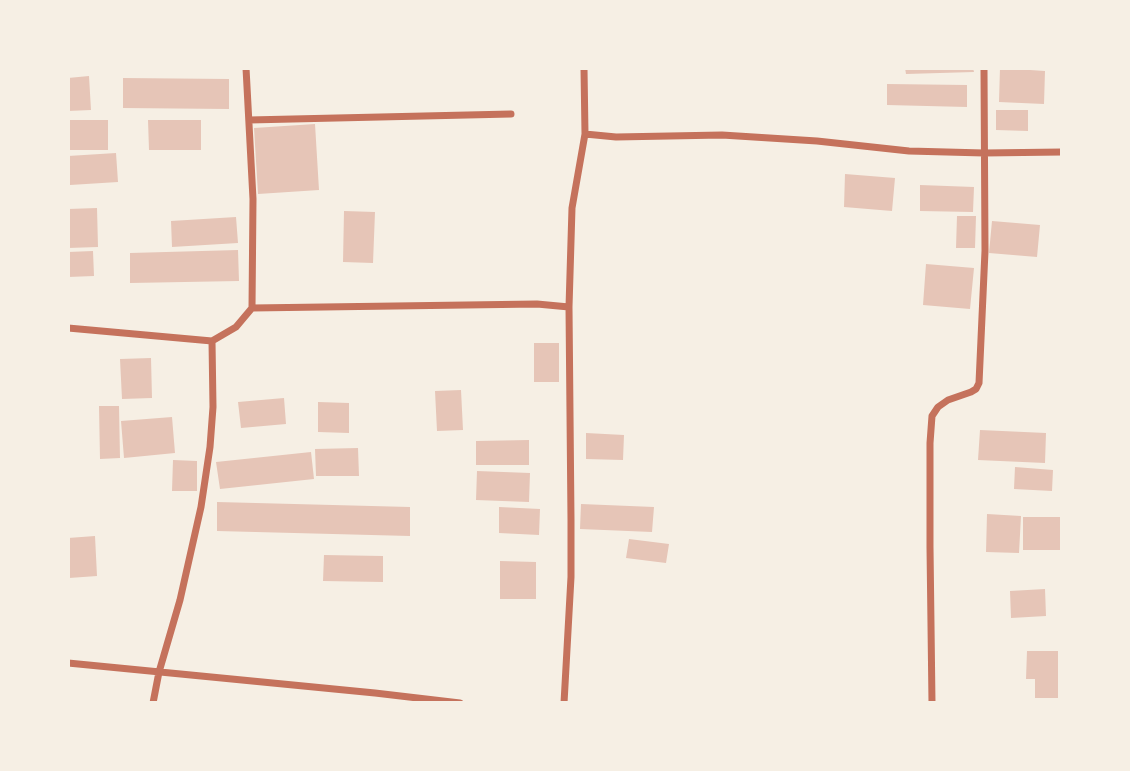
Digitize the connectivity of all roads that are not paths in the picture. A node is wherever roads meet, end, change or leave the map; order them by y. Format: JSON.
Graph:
{"nodes":[{"id":1,"x":246,"y":68,"type":"edge"},
{"id":2,"x":584,"y":68,"type":"edge"},
{"id":3,"x":984,"y":68,"type":"edge"},
{"id":4,"x":511,"y":114,"type":"dead end"},
{"id":5,"x":249,"y":120,"type":"junction"},
{"id":6,"x":585,"y":134,"type":"junction"},
{"id":7,"x":1062,"y":152,"type":"edge"},
{"id":8,"x":984,"y":153,"type":"junction"},
{"id":9,"x":569,"y":307,"type":"junction"},
{"id":10,"x":252,"y":308,"type":"junction"},
{"id":11,"x":68,"y":328,"type":"edge"},
{"id":12,"x":212,"y":341,"type":"junction"},
{"id":13,"x":68,"y":663,"type":"edge"},
{"id":14,"x":159,"y":672,"type":"junction"},
{"id":15,"x":419,"y":701,"type":"edge"},
{"id":16,"x":153,"y":703,"type":"edge"},
{"id":17,"x":460,"y":703,"type":"edge"},
{"id":18,"x":564,"y":703,"type":"edge"},
{"id":19,"x":932,"y":703,"type":"edge"}],
"edges":[{"from":1,"to":5,"type":"street"},
{"from":2,"to":6,"type":"street"},
{"from":3,"to":8,"type":"street"},
{"from":4,"to":5,"type":"street"},
{"from":5,"to":10,"type":"street"},
{"from":6,"to":8,"type":"street"},
{"from":6,"to":9,"type":"street"},
{"from":7,"to":8,"type":"street"},
{"from":8,"to":19,"type":"street"},
{"from":9,"to":10,"type":"street"},
{"from":9,"to":18,"type":"street"},
{"from":10,"to":12,"type":"street"},
{"from":11,"to":12,"type":"street"},
{"from":12,"to":14,"type":"street"},
{"from":13,"to":14,"type":"street"},
{"from":14,"to":15,"type":"street"},
{"from":14,"to":16,"type":"street"},
{"from":15,"to":17,"type":"street"}]}
